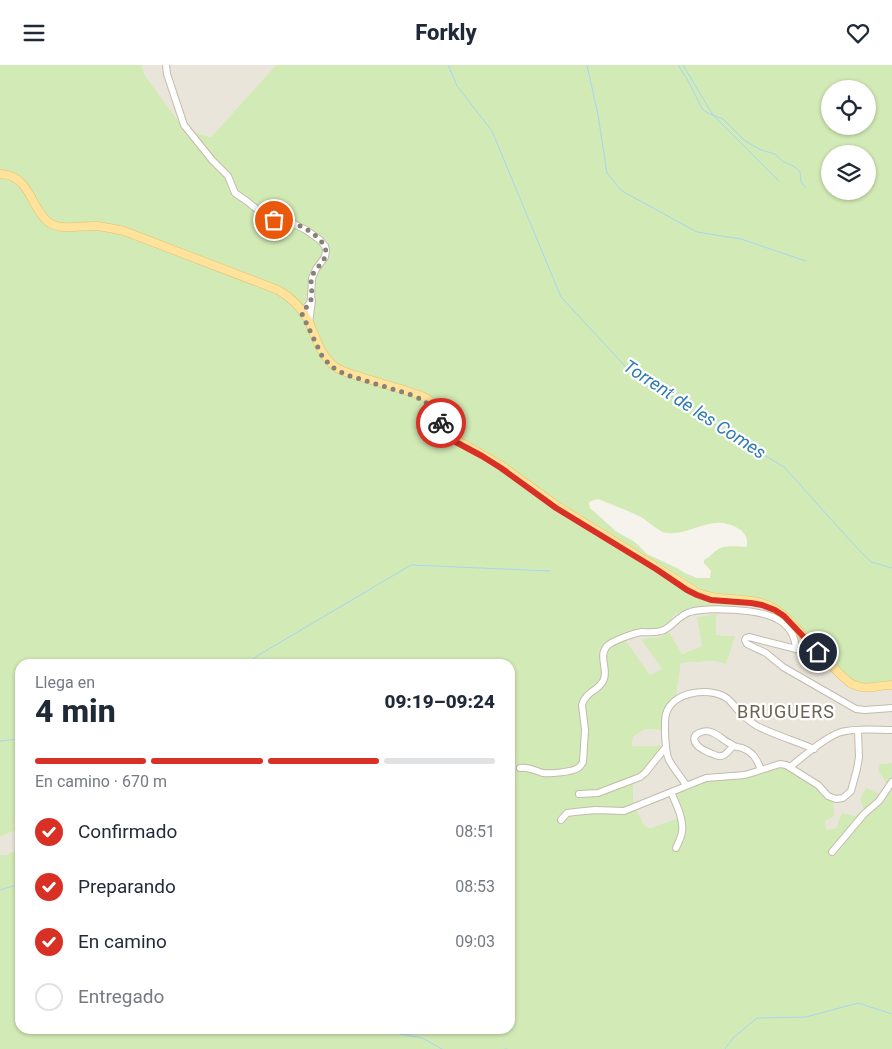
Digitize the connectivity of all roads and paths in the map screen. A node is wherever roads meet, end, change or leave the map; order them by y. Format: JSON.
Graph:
{"nodes":[{"id":1,"x":166,"y":65,"type":"edge"},
{"id":2,"x":0,"y":175,"type":"edge"},
{"id":3,"x":306,"y":312,"type":"junction"},
{"id":4,"x":807,"y":640,"type":"junction"},
{"id":5,"x":796,"y":649,"type":"junction"},
{"id":6,"x":892,"y":685,"type":"edge"},
{"id":7,"x":892,"y":708,"type":"edge"},
{"id":8,"x":892,"y":729,"type":"edge"},
{"id":9,"x":858,"y":731,"type":"junction"},
{"id":10,"x":732,"y":746,"type":"junction"},
{"id":11,"x":666,"y":747,"type":"junction"},
{"id":12,"x":814,"y":749,"type":"junction"},
{"id":13,"x":790,"y":767,"type":"junction"},
{"id":14,"x":520,"y":768,"type":"dead end"},
{"id":15,"x":761,"y":770,"type":"junction"},
{"id":16,"x":892,"y":782,"type":"edge"},
{"id":17,"x":686,"y":785,"type":"junction"},
{"id":18,"x":671,"y":792,"type":"junction"},
{"id":19,"x":580,"y":794,"type":"dead end"},
{"id":20,"x":561,"y":820,"type":"dead end"},
{"id":21,"x":676,"y":848,"type":"dead end"},
{"id":22,"x":832,"y":852,"type":"dead end"}],
"edges":[{"from":1,"to":3,"type":"street"},
{"from":2,"to":3,"type":"main road"},
{"from":2,"to":3,"type":"main road"},
{"from":3,"to":4,"type":"main road"},
{"from":3,"to":4,"type":"main road"},
{"from":4,"to":5,"type":"street"},
{"from":4,"to":6,"type":"main road"},
{"from":5,"to":7,"type":"street"},
{"from":5,"to":14,"type":"street"},
{"from":8,"to":9,"type":"street"},
{"from":9,"to":12,"type":"street"},
{"from":9,"to":13,"type":"street"},
{"from":10,"to":10,"type":"street"},
{"from":10,"to":15,"type":"street"},
{"from":11,"to":12,"type":"street"},
{"from":11,"to":17,"type":"street"},
{"from":11,"to":19,"type":"street"},
{"from":12,"to":13,"type":"street"},
{"from":13,"to":15,"type":"street"},
{"from":15,"to":17,"type":"street"},
{"from":16,"to":22,"type":"street"},
{"from":17,"to":18,"type":"street"},
{"from":18,"to":20,"type":"street"},
{"from":18,"to":21,"type":"street"}]}
